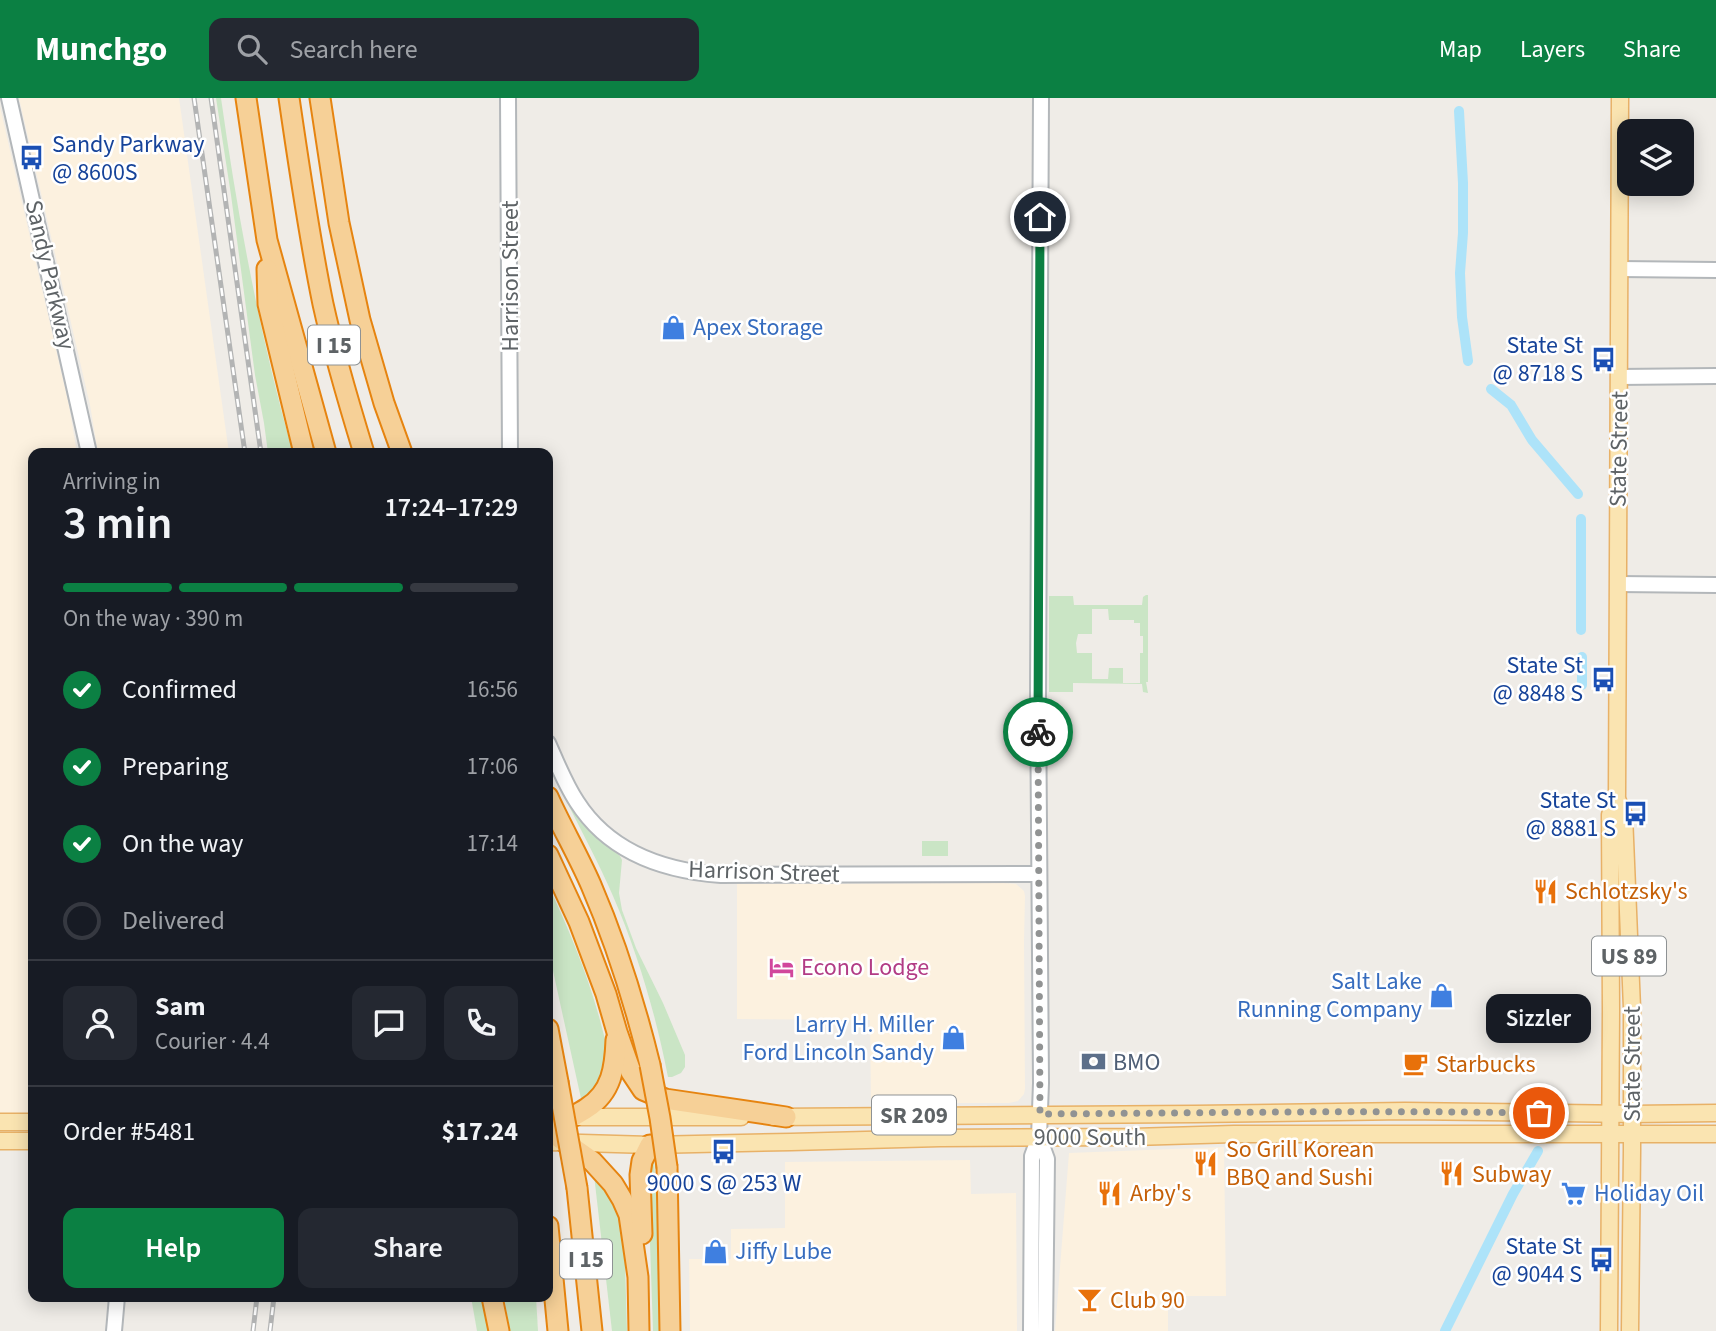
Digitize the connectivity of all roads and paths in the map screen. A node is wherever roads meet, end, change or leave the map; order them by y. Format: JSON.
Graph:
{"nodes":[{"id":1,"x":9,"y":98,"type":"edge"},
{"id":2,"x":246,"y":98,"type":"edge"},
{"id":3,"x":289,"y":98,"type":"edge"},
{"id":4,"x":320,"y":98,"type":"edge"},
{"id":5,"x":508,"y":98,"type":"edge"},
{"id":6,"x":1041,"y":98,"type":"edge"},
{"id":7,"x":1620,"y":98,"type":"edge"},
{"id":8,"x":267,"y":240,"type":"junction"},
{"id":9,"x":1619,"y":269,"type":"junction"},
{"id":10,"x":1716,"y":270,"type":"edge"},
{"id":11,"x":372,"y":363,"type":"junction"},
{"id":12,"x":1716,"y":376,"type":"edge"},
{"id":13,"x":1619,"y":377,"type":"junction"},
{"id":14,"x":88,"y":448,"type":"edge"},
{"id":15,"x":303,"y":448,"type":"edge"},
{"id":16,"x":325,"y":448,"type":"edge"},
{"id":17,"x":363,"y":448,"type":"edge"},
{"id":18,"x":393,"y":448,"type":"edge"},
{"id":19,"x":400,"y":448,"type":"edge"},
{"id":20,"x":510,"y":448,"type":"edge"},
{"id":21,"x":1618,"y":584,"type":"junction"},
{"id":22,"x":1716,"y":585,"type":"edge"},
{"id":23,"x":553,"y":754,"type":"edge"},
{"id":24,"x":1617,"y":799,"type":"junction"},
{"id":25,"x":553,"y":807,"type":"edge"},
{"id":26,"x":553,"y":866,"type":"edge"},
{"id":27,"x":1039,"y":874,"type":"junction"},
{"id":28,"x":617,"y":1032,"type":"junction"},
{"id":29,"x":553,"y":1056,"type":"edge"},
{"id":30,"x":1610,"y":1113,"type":"junction"},
{"id":31,"x":1716,"y":1113,"type":"edge"},
{"id":32,"x":1040,"y":1114,"type":"junction"},
{"id":33,"x":1632,"y":1114,"type":"junction"},
{"id":34,"x":553,"y":1117,"type":"edge"},
{"id":35,"x":570,"y":1117,"type":"junction"},
{"id":36,"x":786,"y":1117,"type":"junction"},
{"id":37,"x":0,"y":1122,"type":"edge"},
{"id":38,"x":28,"y":1122,"type":"edge"},
{"id":39,"x":553,"y":1128,"type":"edge"},
{"id":40,"x":1632,"y":1133,"type":"junction"},
{"id":41,"x":1716,"y":1133,"type":"edge"},
{"id":42,"x":1610,"y":1134,"type":"junction"},
{"id":43,"x":1039,"y":1137,"type":"junction"},
{"id":44,"x":0,"y":1141,"type":"edge"},
{"id":45,"x":28,"y":1141,"type":"edge"},
{"id":46,"x":557,"y":1143,"type":"edge"},
{"id":47,"x":650,"y":1145,"type":"junction"},
{"id":48,"x":638,"y":1277,"type":"junction"},
{"id":49,"x":553,"y":1278,"type":"edge"},
{"id":50,"x":117,"y":1302,"type":"edge"},
{"id":51,"x":494,"y":1302,"type":"edge"},
{"id":52,"x":114,"y":1331,"type":"edge"},
{"id":53,"x":499,"y":1331,"type":"edge"},
{"id":54,"x":558,"y":1331,"type":"edge"},
{"id":55,"x":592,"y":1331,"type":"edge"},
{"id":56,"x":639,"y":1331,"type":"edge"},
{"id":57,"x":670,"y":1331,"type":"edge"},
{"id":58,"x":1031,"y":1331,"type":"edge"},
{"id":59,"x":1045,"y":1331,"type":"edge"},
{"id":60,"x":1609,"y":1331,"type":"edge"},
{"id":61,"x":1630,"y":1331,"type":"edge"}],
"edges":[{"from":1,"to":14,"type":"street","name":"Sandy Parkway"},
{"from":2,"to":8,"type":"highway","number":"I 15"},
{"from":3,"to":17,"type":"highway","number":"I 15"},
{"from":4,"to":11,"type":"highway"},
{"from":5,"to":20,"type":"street","name":"Harrison Street"},
{"from":6,"to":27,"type":"street"},
{"from":7,"to":9,"type":"main road","name":"State Street","number":"US 89"},
{"from":8,"to":15,"type":"highway"},
{"from":8,"to":16,"type":"highway","number":"I 15"},
{"from":9,"to":10,"type":"street"},
{"from":9,"to":13,"type":"main road","name":"State Street","number":"US 89"},
{"from":11,"to":18,"type":"highway"},
{"from":11,"to":19,"type":"highway"},
{"from":12,"to":13,"type":"street"},
{"from":13,"to":21,"type":"main road","name":"State Street","number":"US 89"},
{"from":21,"to":22,"type":"street"},
{"from":21,"to":24,"type":"main road","name":"State Street","number":"US 89"},
{"from":23,"to":27,"type":"street","name":"Harrison Street"},
{"from":24,"to":30,"type":"main road","name":"State Street","number":"US 89"},
{"from":24,"to":33,"type":"main road","name":"State Street","number":"US 89"},
{"from":25,"to":57,"type":"highway","bridge":true},
{"from":26,"to":28,"type":"highway"},
{"from":27,"to":32,"type":"street"},
{"from":28,"to":35,"type":"highway"},
{"from":28,"to":36,"type":"highway"},
{"from":29,"to":55,"type":"highway","number":"I 15","bridge":true},
{"from":30,"to":32,"type":"main road","name":"9000 South","number":"SR 209"},
{"from":30,"to":33,"type":"main road","name":"9000 South","number":"SR 209"},
{"from":30,"to":42,"type":"main road","name":"State Street","number":"US 89"},
{"from":31,"to":33,"type":"main road","name":"9000 South","number":"SR 209"},
{"from":32,"to":36,"type":"main road","name":"9000 South","number":"SR 209"},
{"from":32,"to":43,"type":"street"},
{"from":33,"to":40,"type":"main road","name":"State Street","number":"US 89"},
{"from":34,"to":35,"type":"main road","name":"9000 South","number":"SR 209"},
{"from":35,"to":36,"type":"main road","name":"9000 South","number":"SR 209"},
{"from":35,"to":39,"type":"highway"},
{"from":37,"to":38,"type":"main road"},
{"from":40,"to":41,"type":"main road","name":"9000 South","number":"SR 209"},
{"from":40,"to":42,"type":"main road","name":"9000 South","number":"SR 209"},
{"from":40,"to":61,"type":"main road","name":"State Street","number":"US 89"},
{"from":42,"to":43,"type":"main road","name":"9000 South","number":"SR 209"},
{"from":42,"to":60,"type":"main road","name":"State Street","number":"US 89"},
{"from":43,"to":47,"type":"main road","name":"9000 South","number":"SR 209"},
{"from":43,"to":58,"type":"street"},
{"from":43,"to":59,"type":"street"},
{"from":44,"to":45,"type":"main road"},
{"from":46,"to":47,"type":"main road","name":"9000 South","number":"SR 209"},
{"from":46,"to":48,"type":"highway"},
{"from":47,"to":48,"type":"highway"},
{"from":48,"to":56,"type":"highway"},
{"from":49,"to":54,"type":"highway","number":"I 15"},
{"from":50,"to":52,"type":"street"},
{"from":51,"to":53,"type":"highway"}]}
